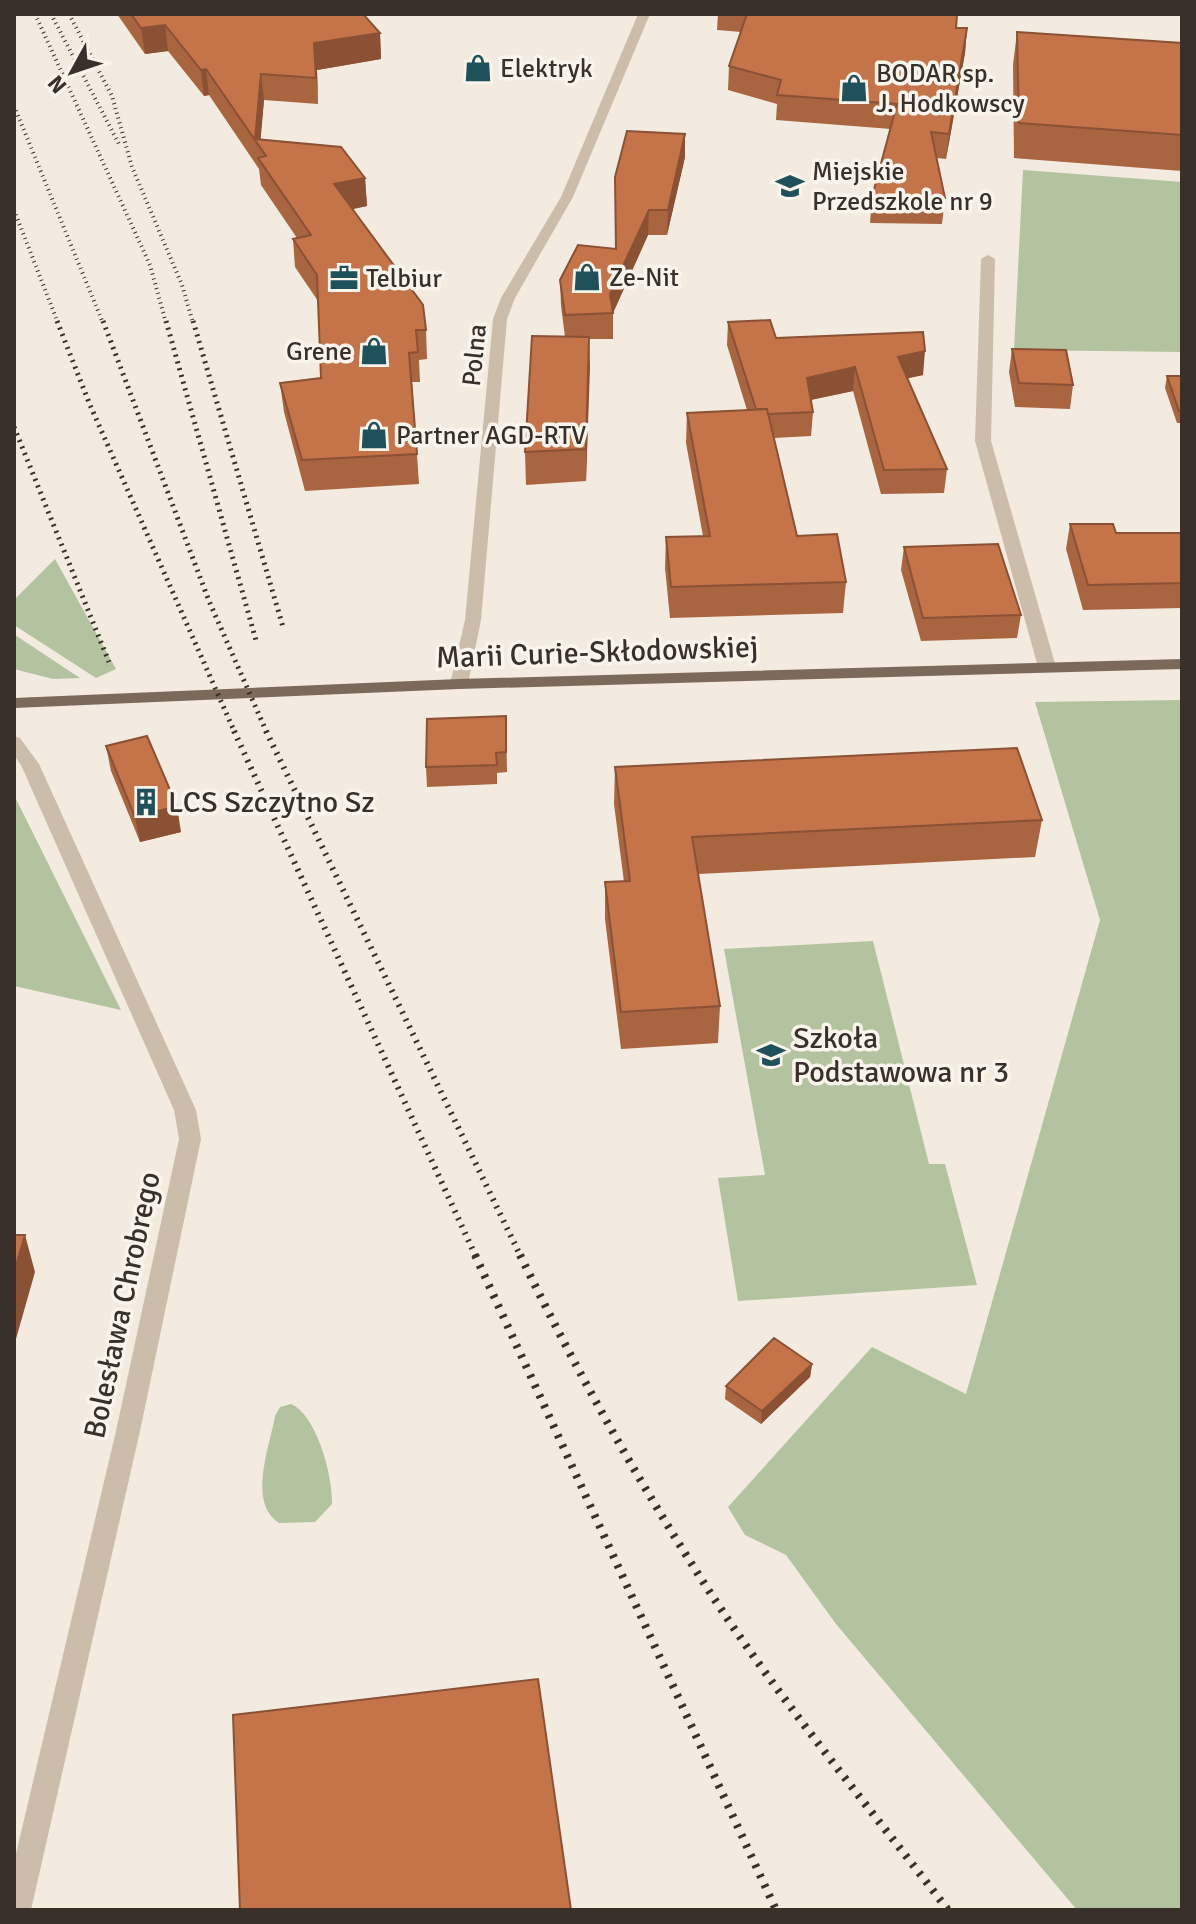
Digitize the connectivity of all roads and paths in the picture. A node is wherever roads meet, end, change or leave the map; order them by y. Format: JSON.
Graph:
{"nodes":[{"id":1,"x":644,"y":14,"type":"edge"},
{"id":2,"x":988,"y":259,"type":"dead end"},
{"id":3,"x":1182,"y":664,"type":"edge"},
{"id":4,"x":1047,"y":667,"type":"junction"},
{"id":5,"x":459,"y":684,"type":"junction"},
{"id":6,"x":14,"y":703,"type":"edge"},
{"id":7,"x":14,"y":742,"type":"edge"},
{"id":8,"x":17,"y":1910,"type":"edge"}],
"edges":[{"from":1,"to":5,"type":"street","name":"Polna"},
{"from":2,"to":4,"type":"street"},
{"from":3,"to":4,"type":"main road","name":"Marii Curie-Skłodowskiej"},
{"from":4,"to":5,"type":"main road","name":"Marii Curie-Skłodowskiej"},
{"from":5,"to":6,"type":"main road","name":"Marii Curie-Skłodowskiej"},
{"from":7,"to":8,"type":"street","name":"Bolesława Chrobrego"}]}
